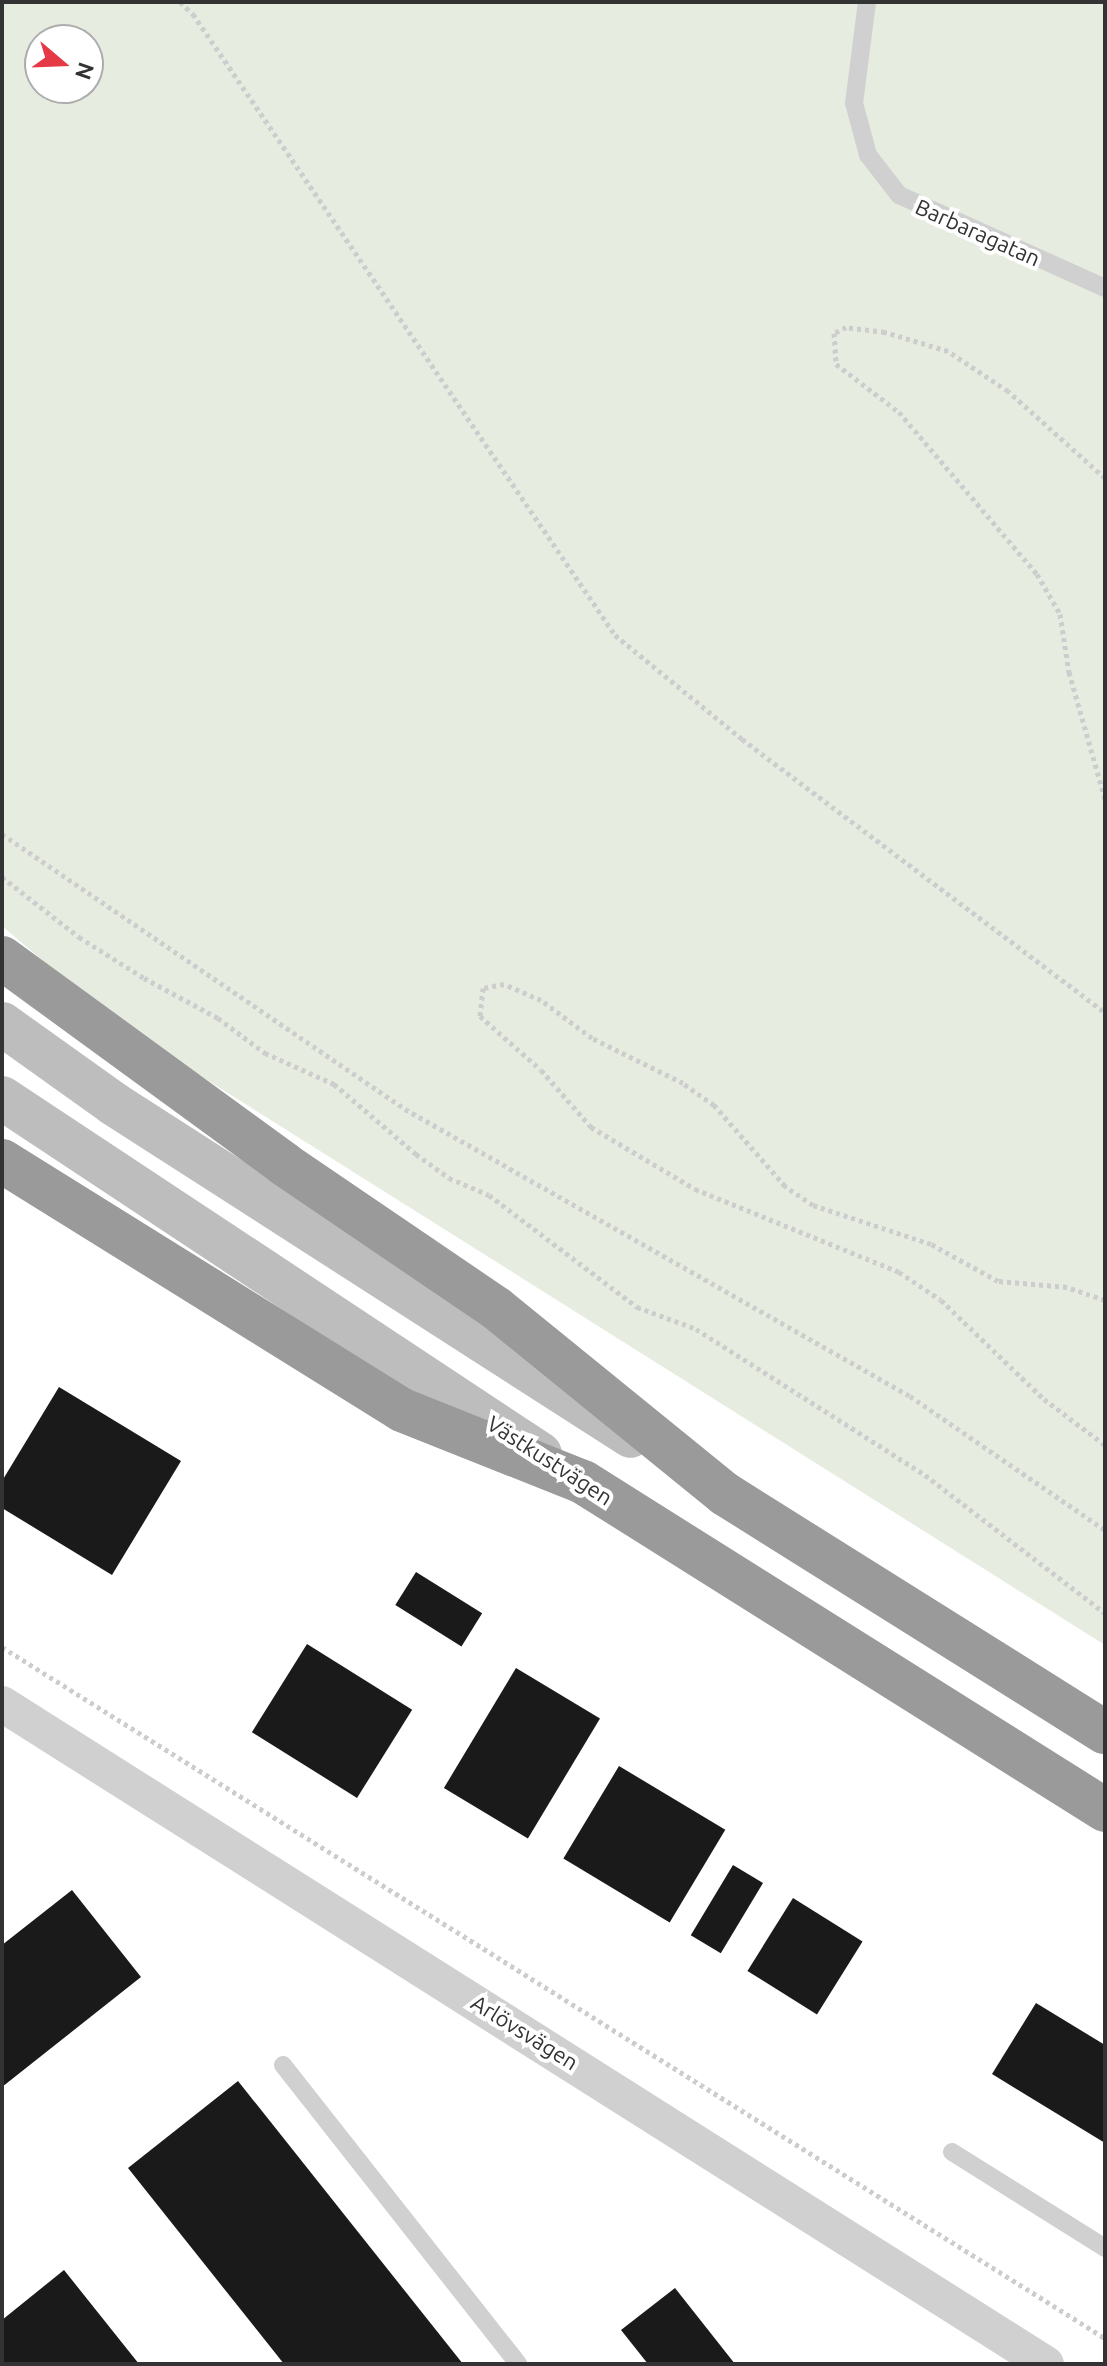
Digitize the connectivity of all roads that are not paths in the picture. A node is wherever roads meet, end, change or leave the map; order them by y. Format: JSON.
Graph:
{"nodes":[{"id":1,"x":861,"y":6,"type":"edge"},
{"id":2,"x":1105,"y":288,"type":"edge"},
{"id":3,"x":2,"y":958,"type":"edge"},
{"id":4,"x":2,"y":1024,"type":"edge"},
{"id":5,"x":2,"y":1098,"type":"edge"},
{"id":6,"x":2,"y":1161,"type":"edge"},
{"id":7,"x":583,"y":1482,"type":"junction"},
{"id":8,"x":725,"y":1494,"type":"junction"},
{"id":9,"x":2,"y":1704,"type":"edge"},
{"id":10,"x":1105,"y":1732,"type":"edge"},
{"id":11,"x":1105,"y":1810,"type":"edge"},
{"id":12,"x":283,"y":2065,"type":"dead end"},
{"id":13,"x":952,"y":2152,"type":"dead end"},
{"id":14,"x":1105,"y":2248,"type":"edge"},
{"id":15,"x":518,"y":2364,"type":"edge"},
{"id":16,"x":1046,"y":2364,"type":"edge"}],
"edges":[{"from":1,"to":2,"type":"lane","name":"Barbaragatan"},
{"from":3,"to":8,"type":"highway"},
{"from":4,"to":8,"type":"main road"},
{"from":5,"to":7,"type":"main road","name":"Västkustvägen"},
{"from":6,"to":7,"type":"highway"},
{"from":7,"to":11,"type":"highway","name":"Västkustvägen"},
{"from":8,"to":10,"type":"highway"},
{"from":9,"to":16,"type":"street","name":"Arlövsvägen"},
{"from":12,"to":15,"type":"lane"},
{"from":13,"to":14,"type":"lane"}]}
